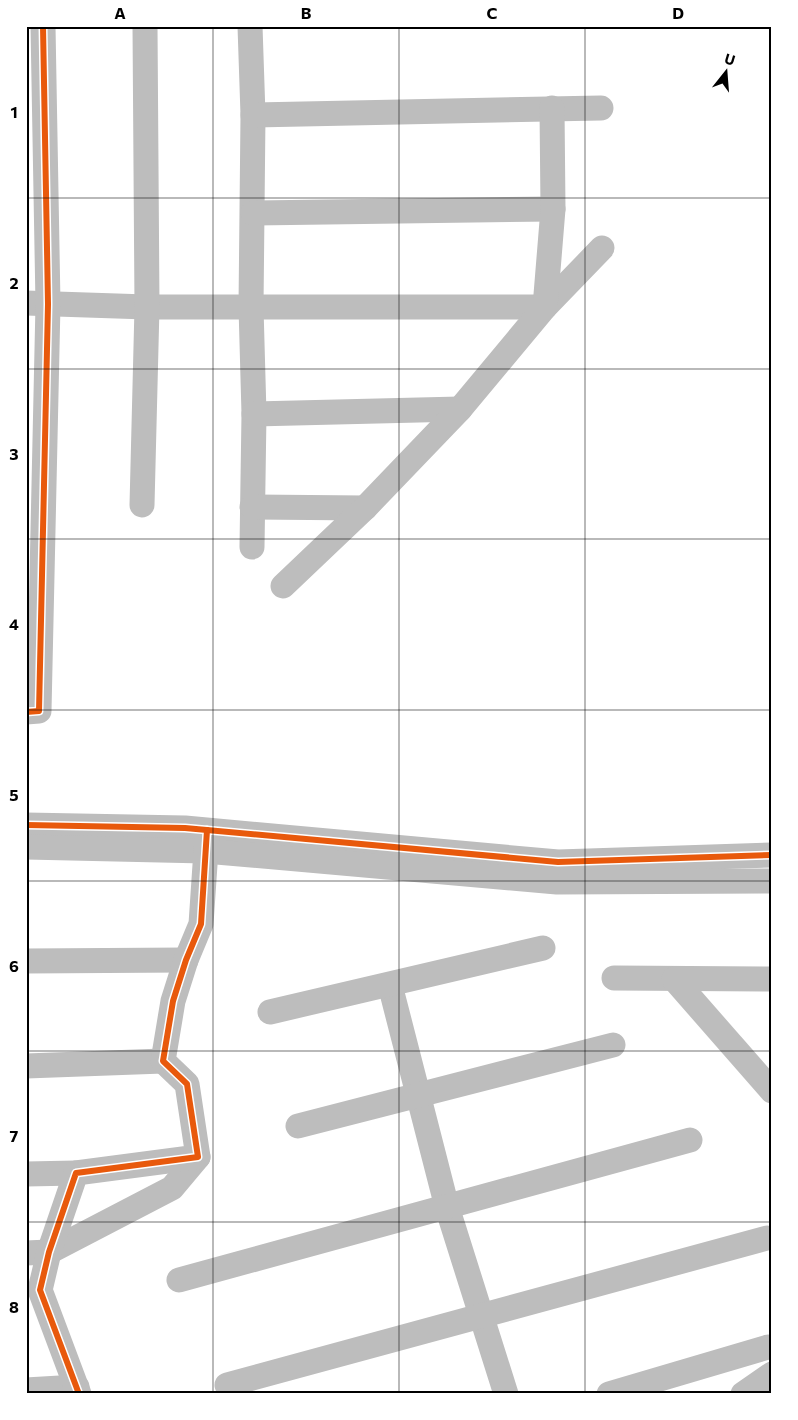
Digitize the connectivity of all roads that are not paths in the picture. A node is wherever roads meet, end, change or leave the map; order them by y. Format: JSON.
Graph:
{"nodes":[{"id":1,"x":43,"y":26,"type":"edge"},
{"id":2,"x":145,"y":26,"type":"edge"},
{"id":3,"x":250,"y":26,"type":"edge"},
{"id":4,"x":552,"y":108,"type":"junction"},
{"id":5,"x":601,"y":108,"type":"dead end"},
{"id":6,"x":253,"y":115,"type":"junction"},
{"id":7,"x":553,"y":209,"type":"junction"},
{"id":8,"x":253,"y":213,"type":"junction"},
{"id":9,"x":602,"y":248,"type":"dead end"},
{"id":10,"x":37,"y":304,"type":"edge"},
{"id":11,"x":147,"y":307,"type":"junction"},
{"id":12,"x":251,"y":307,"type":"junction"},
{"id":13,"x":545,"y":307,"type":"junction"},
{"id":14,"x":460,"y":409,"type":"junction"},
{"id":15,"x":254,"y":414,"type":"junction"},
{"id":16,"x":142,"y":505,"type":"dead end"},
{"id":17,"x":252,"y":507,"type":"junction"},
{"id":18,"x":365,"y":508,"type":"junction"},
{"id":19,"x":252,"y":547,"type":"dead end"},
{"id":20,"x":283,"y":586,"type":"dead end"},
{"id":21,"x":26,"y":712,"type":"edge"},
{"id":22,"x":26,"y":825,"type":"edge"},
{"id":23,"x":206,"y":840,"type":"junction"},
{"id":24,"x":26,"y":847,"type":"edge"},
{"id":25,"x":772,"y":854,"type":"edge"},
{"id":26,"x":772,"y":881,"type":"edge"},
{"id":27,"x":543,"y":948,"type":"dead end"},
{"id":28,"x":186,"y":960,"type":"junction"},
{"id":29,"x":26,"y":961,"type":"edge"},
{"id":30,"x":614,"y":978,"type":"dead end"},
{"id":31,"x":674,"y":979,"type":"junction"},
{"id":32,"x":772,"y":979,"type":"edge"},
{"id":33,"x":390,"y":986,"type":"junction"},
{"id":34,"x":270,"y":1012,"type":"dead end"},
{"id":35,"x":613,"y":1045,"type":"dead end"},
{"id":36,"x":163,"y":1061,"type":"junction"},
{"id":37,"x":26,"y":1066,"type":"edge"},
{"id":38,"x":770,"y":1088,"type":"edge"},
{"id":39,"x":418,"y":1096,"type":"junction"},
{"id":40,"x":298,"y":1126,"type":"dead end"},
{"id":41,"x":690,"y":1140,"type":"dead end"},
{"id":42,"x":198,"y":1157,"type":"junction"},
{"id":43,"x":76,"y":1173,"type":"junction"},
{"id":44,"x":26,"y":1174,"type":"edge"},
{"id":45,"x":447,"y":1207,"type":"junction"},
{"id":46,"x":768,"y":1238,"type":"dead end"},
{"id":47,"x":38,"y":1252,"type":"edge"},
{"id":48,"x":179,"y":1280,"type":"dead end"},
{"id":49,"x":480,"y":1316,"type":"junction"},
{"id":50,"x":768,"y":1348,"type":"dead end"},
{"id":51,"x":772,"y":1374,"type":"edge"},
{"id":52,"x":228,"y":1385,"type":"dead end"},
{"id":53,"x":26,"y":1390,"type":"edge"},
{"id":54,"x":78,"y":1390,"type":"edge"},
{"id":55,"x":506,"y":1394,"type":"edge"},
{"id":56,"x":609,"y":1394,"type":"edge"},
{"id":57,"x":744,"y":1394,"type":"edge"}],
"edges":[{"from":1,"to":10,"type":"street"},
{"from":2,"to":11,"type":"street"},
{"from":3,"to":6,"type":"street"},
{"from":4,"to":5,"type":"street"},
{"from":4,"to":6,"type":"street"},
{"from":4,"to":7,"type":"street"},
{"from":6,"to":8,"type":"street"},
{"from":7,"to":8,"type":"street"},
{"from":7,"to":13,"type":"street"},
{"from":8,"to":12,"type":"street"},
{"from":9,"to":13,"type":"street"},
{"from":10,"to":11,"type":"street"},
{"from":10,"to":21,"type":"street"},
{"from":11,"to":12,"type":"street"},
{"from":11,"to":16,"type":"street"},
{"from":12,"to":13,"type":"street"},
{"from":12,"to":15,"type":"street"},
{"from":13,"to":14,"type":"street"},
{"from":14,"to":15,"type":"street"},
{"from":14,"to":18,"type":"street"},
{"from":15,"to":17,"type":"street"},
{"from":17,"to":18,"type":"street"},
{"from":17,"to":19,"type":"street"},
{"from":18,"to":20,"type":"street"},
{"from":22,"to":23,"type":"street"},
{"from":23,"to":24,"type":"street"},
{"from":23,"to":25,"type":"street"},
{"from":23,"to":26,"type":"street"},
{"from":23,"to":28,"type":"street"},
{"from":27,"to":33,"type":"street"},
{"from":28,"to":29,"type":"street"},
{"from":28,"to":36,"type":"street"},
{"from":30,"to":31,"type":"street"},
{"from":31,"to":32,"type":"street"},
{"from":31,"to":38,"type":"street"},
{"from":33,"to":34,"type":"street"},
{"from":33,"to":39,"type":"street"},
{"from":35,"to":39,"type":"street"},
{"from":36,"to":37,"type":"street"},
{"from":36,"to":42,"type":"street"},
{"from":39,"to":40,"type":"street"},
{"from":39,"to":45,"type":"street"},
{"from":41,"to":45,"type":"street"},
{"from":42,"to":43,"type":"street"},
{"from":42,"to":47,"type":"street"},
{"from":43,"to":44,"type":"street"},
{"from":43,"to":47,"type":"street"},
{"from":45,"to":48,"type":"street"},
{"from":45,"to":49,"type":"street"},
{"from":46,"to":49,"type":"street"},
{"from":47,"to":54,"type":"street"},
{"from":49,"to":52,"type":"street"},
{"from":49,"to":55,"type":"street"},
{"from":50,"to":56,"type":"street"},
{"from":51,"to":57,"type":"street"},
{"from":53,"to":54,"type":"street"}]}
